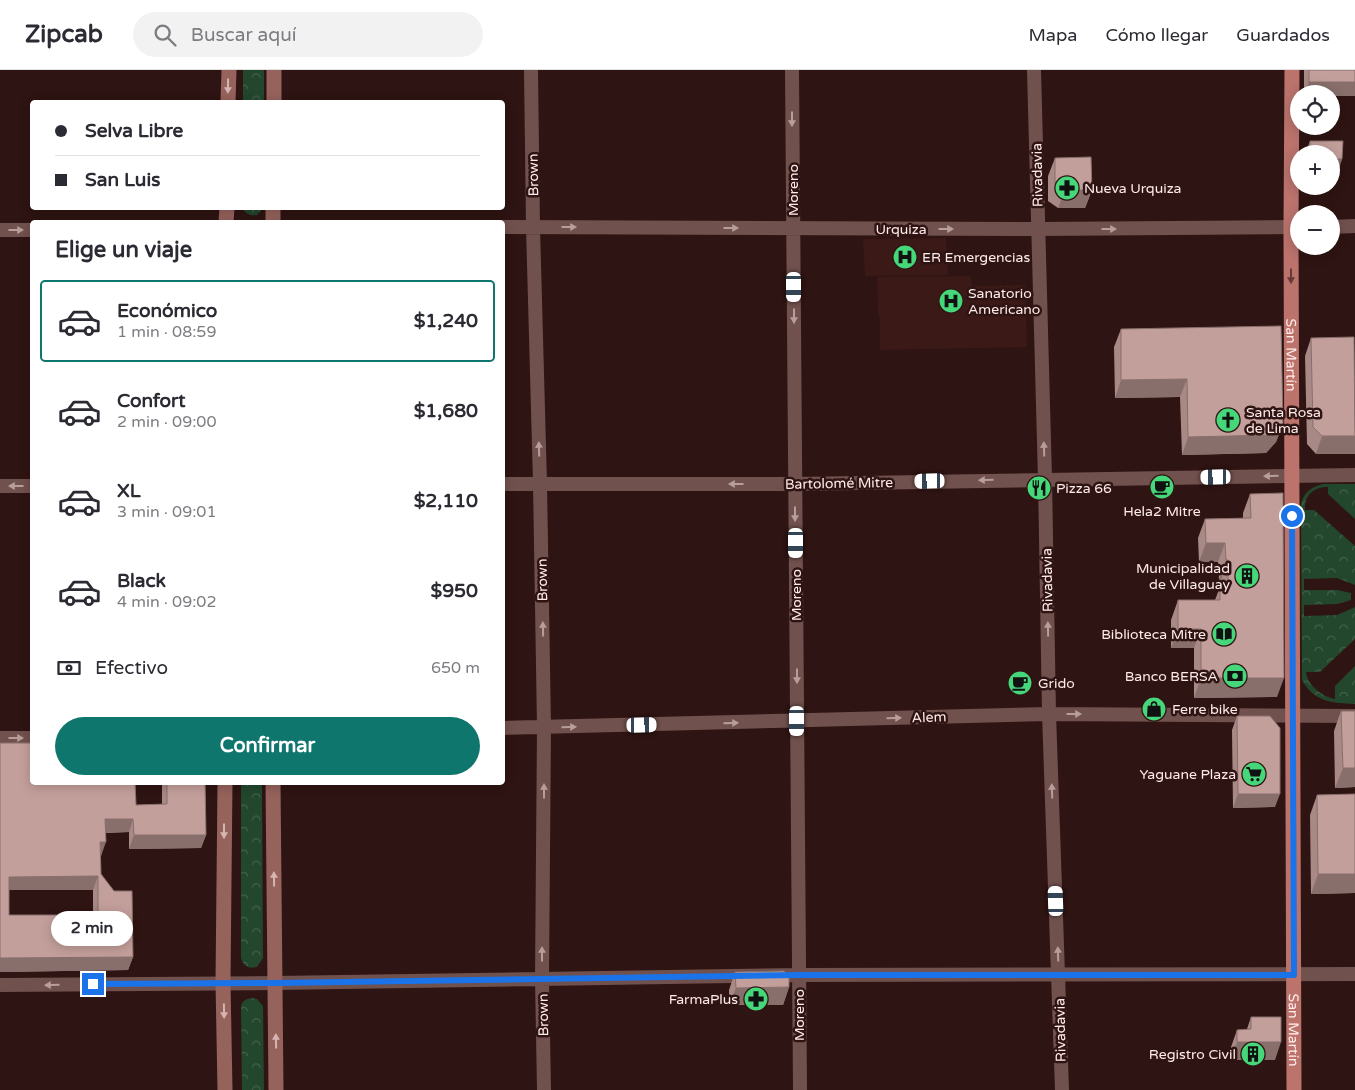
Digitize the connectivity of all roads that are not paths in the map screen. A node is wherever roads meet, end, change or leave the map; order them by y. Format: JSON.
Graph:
{"nodes":[{"id":1,"x":229,"y":70,"type":"edge"},
{"id":2,"x":274,"y":70,"type":"edge"},
{"id":3,"x":532,"y":70,"type":"edge"},
{"id":4,"x":792,"y":70,"type":"edge"},
{"id":5,"x":1034,"y":70,"type":"edge"},
{"id":6,"x":1292,"y":70,"type":"edge"},
{"id":7,"x":228,"y":100,"type":"edge"},
{"id":8,"x":274,"y":100,"type":"edge"},
{"id":9,"x":1295,"y":205,"type":"edge"},
{"id":10,"x":1355,"y":226,"type":"edge"},
{"id":11,"x":505,"y":227,"type":"edge"},
{"id":12,"x":533,"y":227,"type":"junction"},
{"id":13,"x":1290,"y":227,"type":"edge"},
{"id":14,"x":1340,"y":227,"type":"edge"},
{"id":15,"x":793,"y":228,"type":"junction"},
{"id":16,"x":1038,"y":229,"type":"junction"},
{"id":17,"x":0,"y":230,"type":"edge"},
{"id":18,"x":30,"y":230,"type":"edge"},
{"id":19,"x":1295,"y":255,"type":"edge"},
{"id":20,"x":1355,"y":475,"type":"edge"},
{"id":21,"x":1292,"y":476,"type":"junction"},
{"id":22,"x":1045,"y":479,"type":"junction"},
{"id":23,"x":505,"y":484,"type":"edge"},
{"id":24,"x":540,"y":484,"type":"junction"},
{"id":25,"x":795,"y":484,"type":"junction"},
{"id":26,"x":0,"y":486,"type":"edge"},
{"id":27,"x":30,"y":486,"type":"edge"},
{"id":28,"x":1050,"y":714,"type":"junction"},
{"id":29,"x":1292,"y":716,"type":"junction"},
{"id":30,"x":1355,"y":716,"type":"edge"},
{"id":31,"x":797,"y":721,"type":"junction"},
{"id":32,"x":544,"y":727,"type":"junction"},
{"id":33,"x":505,"y":728,"type":"edge"},
{"id":34,"x":0,"y":738,"type":"edge"},
{"id":35,"x":30,"y":738,"type":"edge"},
{"id":36,"x":225,"y":785,"type":"edge"},
{"id":37,"x":273,"y":785,"type":"edge"},
{"id":38,"x":1355,"y":974,"type":"edge"},
{"id":39,"x":799,"y":975,"type":"junction"},
{"id":40,"x":1294,"y":975,"type":"junction"},
{"id":41,"x":1059,"y":976,"type":"junction"},
{"id":42,"x":542,"y":979,"type":"junction"},
{"id":43,"x":223,"y":982,"type":"junction"},
{"id":44,"x":275,"y":983,"type":"junction"},
{"id":45,"x":0,"y":985,"type":"edge"},
{"id":46,"x":225,"y":1090,"type":"edge"},
{"id":47,"x":276,"y":1090,"type":"edge"},
{"id":48,"x":544,"y":1090,"type":"edge"},
{"id":49,"x":800,"y":1090,"type":"edge"},
{"id":50,"x":1062,"y":1090,"type":"edge"},
{"id":51,"x":1294,"y":1090,"type":"edge"}],
"edges":[{"from":1,"to":7,"type":"street","one_way":true},
{"from":2,"to":8,"type":"street"},
{"from":3,"to":12,"type":"street","name":"Brown"},
{"from":4,"to":15,"type":"street","name":"Moreno","one_way":true},
{"from":5,"to":16,"type":"street","name":"Rivadavia"},
{"from":6,"to":9,"type":"main road","name":"San Martín"},
{"from":10,"to":14,"type":"street"},
{"from":11,"to":12,"type":"street","name":"Urquiza"},
{"from":12,"to":15,"type":"street","name":"Urquiza","one_way":true},
{"from":24,"to":12,"type":"street","name":"Brown","one_way":true},
{"from":16,"to":13,"type":"street","name":"Urquiza","one_way":true},
{"from":15,"to":16,"type":"street","name":"Urquiza","one_way":true},
{"from":15,"to":25,"type":"street","name":"Moreno","one_way":true},
{"from":22,"to":16,"type":"street","name":"Rivadavia","one_way":true},
{"from":17,"to":18,"type":"street","one_way":true},
{"from":19,"to":21,"type":"main road","name":"San Martín","one_way":true},
{"from":20,"to":21,"type":"street","name":"Bartolomé Mitre"},
{"from":21,"to":22,"type":"street","name":"Bartolomé Mitre","one_way":true},
{"from":21,"to":29,"type":"main road","name":"San Martín"},
{"from":22,"to":25,"type":"street","name":"Bartolomé Mitre","one_way":true},
{"from":28,"to":22,"type":"street","name":"Rivadavia","one_way":true},
{"from":23,"to":24,"type":"street","name":"Bartolomé Mitre"},
{"from":25,"to":24,"type":"street","name":"Bartolomé Mitre","one_way":true},
{"from":32,"to":24,"type":"street","name":"Brown","one_way":true},
{"from":25,"to":31,"type":"street","name":"Moreno","one_way":true},
{"from":27,"to":26,"type":"street","one_way":true},
{"from":28,"to":29,"type":"street","name":"Alem","one_way":true},
{"from":31,"to":28,"type":"street","name":"Alem","one_way":true},
{"from":41,"to":28,"type":"street","name":"Rivadavia","one_way":true},
{"from":29,"to":30,"type":"street","name":"Alem"},
{"from":29,"to":40,"type":"main road","name":"San Martín"},
{"from":32,"to":31,"type":"street","name":"Alem","one_way":true},
{"from":31,"to":39,"type":"street","name":"Moreno"},
{"from":32,"to":33,"type":"street","name":"Alem"},
{"from":42,"to":32,"type":"street","name":"Brown","one_way":true},
{"from":34,"to":35,"type":"street","one_way":true},
{"from":36,"to":43,"type":"street","one_way":true},
{"from":44,"to":37,"type":"street","one_way":true},
{"from":38,"to":40,"type":"street"},
{"from":39,"to":41,"type":"street"},
{"from":39,"to":42,"type":"street"},
{"from":39,"to":49,"type":"street","name":"Moreno"},
{"from":40,"to":41,"type":"street"},
{"from":40,"to":51,"type":"main road","name":"San Martín"},
{"from":41,"to":50,"type":"street","name":"Rivadavia"},
{"from":42,"to":44,"type":"street"},
{"from":42,"to":48,"type":"street","name":"Brown"},
{"from":43,"to":44,"type":"street"},
{"from":43,"to":45,"type":"street","one_way":true},
{"from":43,"to":46,"type":"street","one_way":true},
{"from":47,"to":44,"type":"street","one_way":true}]}
